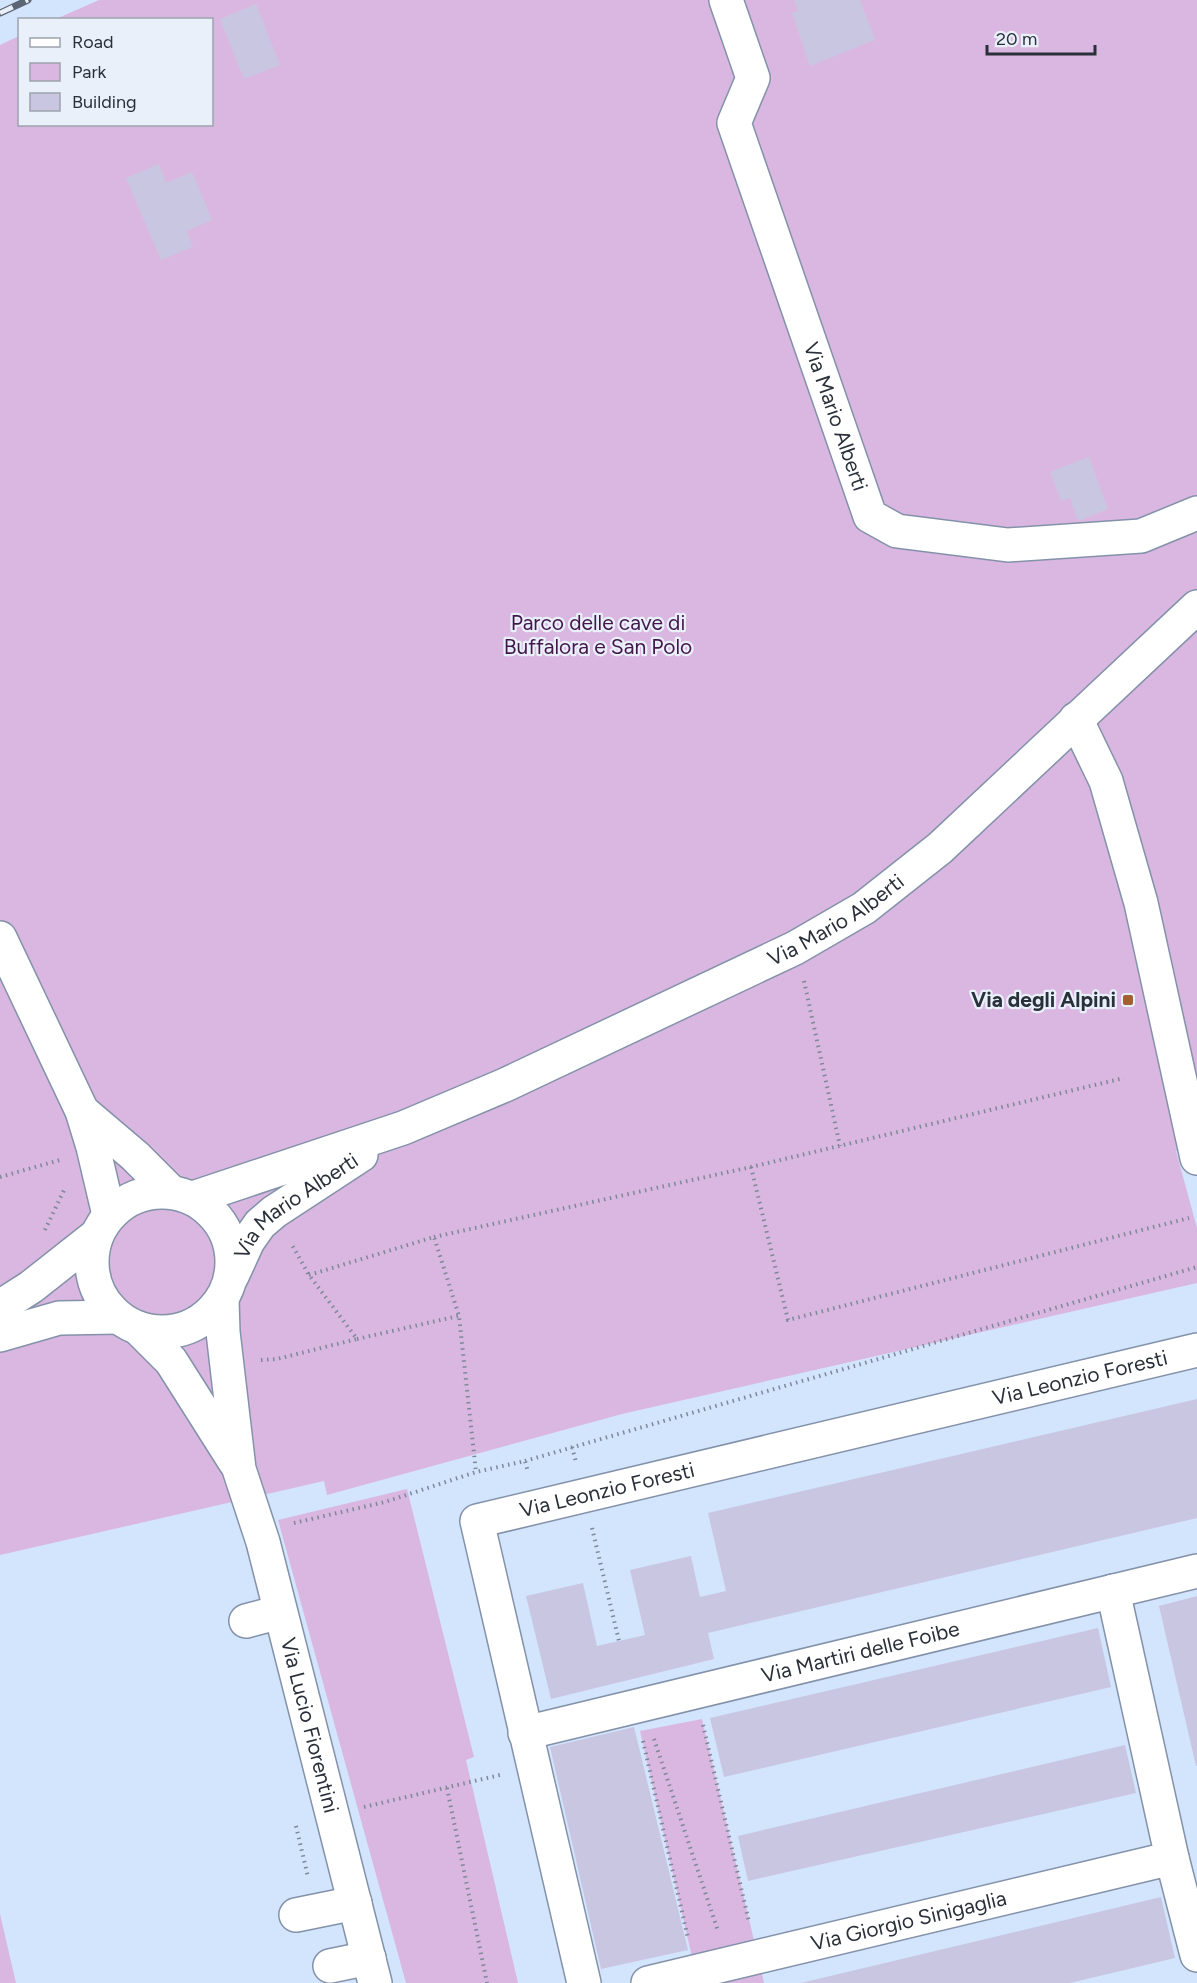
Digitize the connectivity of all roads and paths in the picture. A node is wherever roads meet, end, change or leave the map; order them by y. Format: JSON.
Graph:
{"nodes":[{"id":1,"x":726,"y":0,"type":"edge"},
{"id":2,"x":1197,"y":513,"type":"edge"},
{"id":3,"x":1197,"y":607,"type":"edge"},
{"id":4,"x":1077,"y":719,"type":"junction"},
{"id":5,"x":0,"y":938,"type":"edge"},
{"id":6,"x":803,"y":977,"type":"dead end"},
{"id":7,"x":1124,"y":1078,"type":"dead end"},
{"id":8,"x":82,"y":1111,"type":"junction"},
{"id":9,"x":403,"y":1128,"type":"junction"},
{"id":10,"x":840,"y":1146,"type":"junction"},
{"id":11,"x":69,"y":1157,"type":"dead end"},
{"id":12,"x":1197,"y":1158,"type":"edge"},
{"id":13,"x":751,"y":1167,"type":"junction"},
{"id":14,"x":0,"y":1177,"type":"edge"},
{"id":15,"x":66,"y":1185,"type":"dead end"},
{"id":16,"x":182,"y":1194,"type":"junction"},
{"id":17,"x":1189,"y":1218,"type":"dead end"},
{"id":18,"x":103,"y":1225,"type":"junction"},
{"id":19,"x":44,"y":1231,"type":"dead end"},
{"id":20,"x":434,"y":1237,"type":"junction"},
{"id":21,"x":289,"y":1239,"type":"dead end"},
{"id":22,"x":1197,"y":1267,"type":"edge"},
{"id":23,"x":309,"y":1275,"type":"junction"},
{"id":24,"x":227,"y":1289,"type":"junction"},
{"id":25,"x":0,"y":1306,"type":"edge"},
{"id":26,"x":459,"y":1316,"type":"junction"},
{"id":27,"x":128,"y":1323,"type":"junction"},
{"id":28,"x":0,"y":1335,"type":"edge"},
{"id":29,"x":357,"y":1339,"type":"junction"},
{"id":30,"x":1197,"y":1350,"type":"edge"},
{"id":31,"x":276,"y":1359,"type":"dead end"},
{"id":32,"x":525,"y":1461,"type":"junction"},
{"id":33,"x":240,"y":1469,"type":"junction"},
{"id":34,"x":476,"y":1472,"type":"junction"},
{"id":35,"x":584,"y":1496,"type":"junction"},
{"id":36,"x":536,"y":1507,"type":"junction"},
{"id":37,"x":259,"y":1532,"type":"junction"},
{"id":38,"x":1197,"y":1571,"type":"edge"},
{"id":39,"x":1113,"y":1591,"type":"junction"},
{"id":40,"x":280,"y":1612,"type":"junction"},
{"id":41,"x":246,"y":1621,"type":"dead end"},
{"id":42,"x":619,"y":1641,"type":"dead end"},
{"id":43,"x":696,"y":1692,"type":"junction"},
{"id":44,"x":639,"y":1706,"type":"junction"},
{"id":45,"x":525,"y":1733,"type":"junction"},
{"id":46,"x":533,"y":1768,"type":"junction"},
{"id":47,"x":447,"y":1788,"type":"junction"},
{"id":48,"x":361,"y":1808,"type":"dead end"},
{"id":49,"x":1172,"y":1858,"type":"junction"},
{"id":50,"x":355,"y":1903,"type":"junction"},
{"id":51,"x":296,"y":1915,"type":"dead end"},
{"id":52,"x":1197,"y":1955,"type":"edge"},
{"id":53,"x":743,"y":1960,"type":"junction"},
{"id":54,"x":330,"y":1966,"type":"dead end"},
{"id":55,"x":372,"y":1970,"type":"edge"},
{"id":56,"x":695,"y":1972,"type":"junction"},
{"id":57,"x":487,"y":1983,"type":"edge"},
{"id":58,"x":584,"y":1983,"type":"edge"},
{"id":59,"x":648,"y":1983,"type":"edge"}],
"edges":[{"from":1,"to":2,"type":"street","name":"Via Mario Alberti"},
{"from":3,"to":4,"type":"street","name":"Via Mario Alberti"},
{"from":4,"to":9,"type":"street","name":"Via Mario Alberti"},
{"from":4,"to":12,"type":"street"},
{"from":5,"to":8,"type":"street"},
{"from":6,"to":10,"type":"path"},
{"from":7,"to":10,"type":"path"},
{"from":8,"to":16,"type":"street"},
{"from":8,"to":18,"type":"street"},
{"from":9,"to":16,"type":"street","name":"Via Mario Alberti"},
{"from":9,"to":24,"type":"street","name":"Via Mario Alberti"},
{"from":10,"to":13,"type":"path"},
{"from":11,"to":14,"type":"path"},
{"from":13,"to":17,"type":"path"},
{"from":13,"to":20,"type":"path"},
{"from":15,"to":19,"type":"path"},
{"from":16,"to":18,"type":"street"},
{"from":16,"to":24,"type":"street"},
{"from":18,"to":25,"type":"street"},
{"from":18,"to":27,"type":"street"},
{"from":20,"to":23,"type":"path"},
{"from":20,"to":26,"type":"path"},
{"from":21,"to":23,"type":"path"},
{"from":22,"to":32,"type":"path"},
{"from":23,"to":29,"type":"path"},
{"from":24,"to":27,"type":"street"},
{"from":24,"to":33,"type":"street","name":"Via Lucio Fiorentini"},
{"from":26,"to":29,"type":"path"},
{"from":26,"to":34,"type":"path"},
{"from":27,"to":28,"type":"street"},
{"from":27,"to":33,"type":"street","name":"Via Lucio Fiorentini"},
{"from":29,"to":31,"type":"path"},
{"from":30,"to":35,"type":"street","name":"Via Leonzio Foresti"},
{"from":32,"to":34,"type":"path"},
{"from":32,"to":36,"type":"path"},
{"from":33,"to":37,"type":"street","name":"Via Lucio Fiorentini"},
{"from":34,"to":37,"type":"path"},
{"from":35,"to":36,"type":"street","name":"Via Leonzio Foresti"},
{"from":35,"to":42,"type":"path"},
{"from":36,"to":45,"type":"street","name":"Via Leonzio Foresti"},
{"from":37,"to":40,"type":"street","name":"Via Lucio Fiorentini"},
{"from":38,"to":39,"type":"street","name":"Via Martiri delle Foibe"},
{"from":39,"to":43,"type":"street","name":"Via Martiri delle Foibe"},
{"from":39,"to":49,"type":"street"},
{"from":40,"to":41,"type":"street"},
{"from":40,"to":50,"type":"street","name":"Via Lucio Fiorentini"},
{"from":43,"to":44,"type":"street","name":"Via Martiri delle Foibe"},
{"from":43,"to":53,"type":"path"},
{"from":44,"to":45,"type":"street","name":"Via Martiri delle Foibe"},
{"from":44,"to":53,"type":"path"},
{"from":44,"to":56,"type":"path"},
{"from":45,"to":46,"type":"street","name":"Via Leonzio Foresti"},
{"from":46,"to":47,"type":"path"},
{"from":46,"to":58,"type":"street","name":"Via Leonzio Foresti"},
{"from":47,"to":48,"type":"path"},
{"from":47,"to":57,"type":"path"},
{"from":49,"to":52,"type":"street"},
{"from":49,"to":53,"type":"street","name":"Via Giorgio Sinigaglia"},
{"from":50,"to":51,"type":"street"},
{"from":50,"to":55,"type":"street","name":"Via Lucio Fiorentini"},
{"from":53,"to":56,"type":"street","name":"Via Giorgio Sinigaglia"},
{"from":54,"to":55,"type":"street"},
{"from":56,"to":59,"type":"street","name":"Via Giorgio Sinigaglia"}]}
